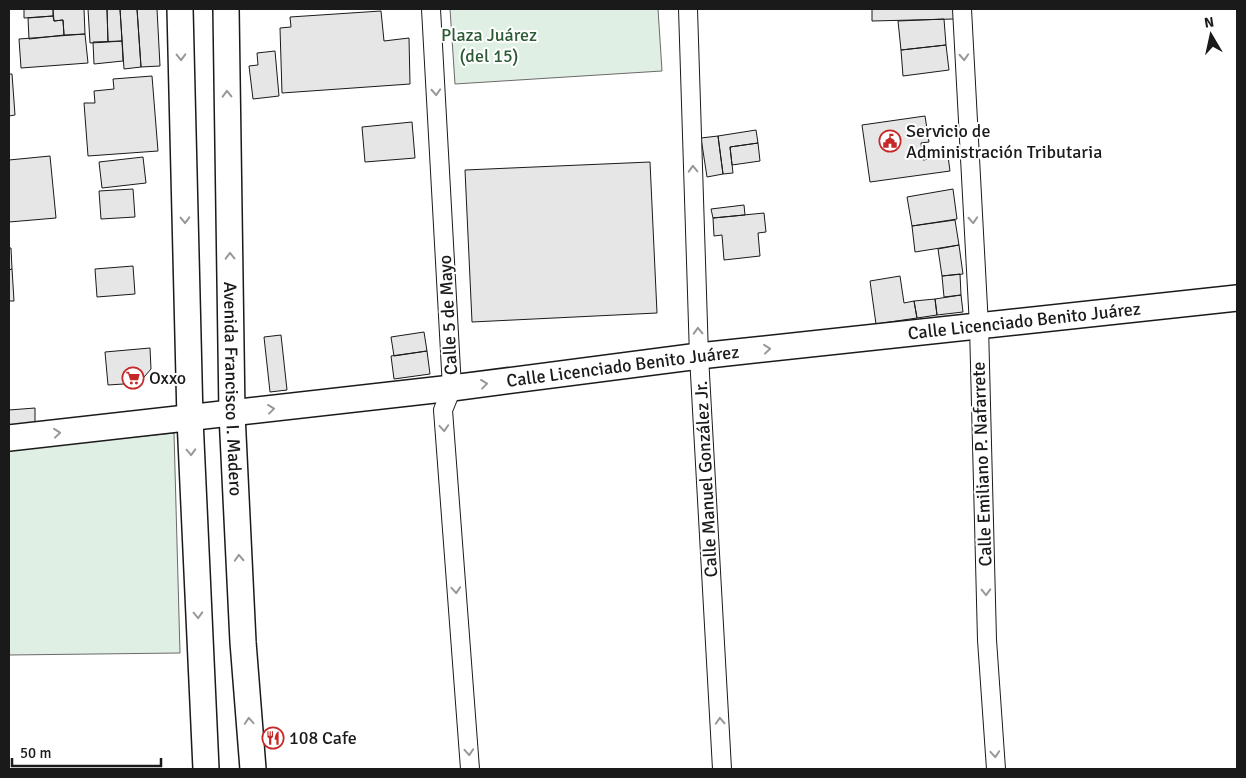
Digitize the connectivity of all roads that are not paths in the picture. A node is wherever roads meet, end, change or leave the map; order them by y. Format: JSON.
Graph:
{"nodes":[{"id":1,"x":180,"y":9,"type":"edge"},
{"id":2,"x":226,"y":9,"type":"edge"},
{"id":3,"x":431,"y":9,"type":"edge"},
{"id":4,"x":688,"y":9,"type":"edge"},
{"id":5,"x":962,"y":9,"type":"edge"},
{"id":6,"x":1237,"y":298,"type":"edge"},
{"id":7,"x":979,"y":326,"type":"junction"},
{"id":8,"x":699,"y":356,"type":"junction"},
{"id":9,"x":452,"y":388,"type":"junction"},
{"id":10,"x":232,"y":414,"type":"junction"},
{"id":11,"x":190,"y":418,"type":"junction"},
{"id":12,"x":9,"y":438,"type":"edge"},
{"id":13,"x":206,"y":769,"type":"edge"},
{"id":14,"x":253,"y":769,"type":"edge"},
{"id":15,"x":470,"y":769,"type":"edge"},
{"id":16,"x":722,"y":769,"type":"edge"},
{"id":17,"x":996,"y":769,"type":"edge"}],
"edges":[{"from":1,"to":11,"type":"main road","one_way":true},
{"from":10,"to":2,"type":"main road","name":"Avenida Francisco I. Madero","one_way":true},
{"from":3,"to":9,"type":"street","name":"Calle 5 de Mayo","one_way":true},
{"from":8,"to":4,"type":"street","name":"Calle Manuel González Jr.","one_way":true},
{"from":5,"to":7,"type":"street","name":"Calle Emiliano P. Nafarrete","one_way":true},
{"from":6,"to":7,"type":"main road","name":"Calle Licenciado Benito Juárez"},
{"from":8,"to":7,"type":"main road","name":"Calle Licenciado Benito Juárez","one_way":true},
{"from":7,"to":17,"type":"street","name":"Calle Emiliano P. Nafarrete","one_way":true},
{"from":9,"to":8,"type":"main road","name":"Calle Licenciado Benito Juárez","one_way":true},
{"from":16,"to":8,"type":"street","name":"Calle Manuel González Jr.","one_way":true},
{"from":10,"to":9,"type":"main road","name":"Calle Licenciado Benito Juárez","one_way":true},
{"from":9,"to":15,"type":"street","name":"Calle 5 de Mayo","one_way":true},
{"from":10,"to":11,"type":"main road","name":"Calle Licenciado Benito Juárez"},
{"from":14,"to":10,"type":"main road","name":"Avenida Francisco I. Madero","one_way":true},
{"from":12,"to":11,"type":"main road","name":"Calle Licenciado Benito Juárez","one_way":true},
{"from":11,"to":13,"type":"main road","one_way":true}]}
